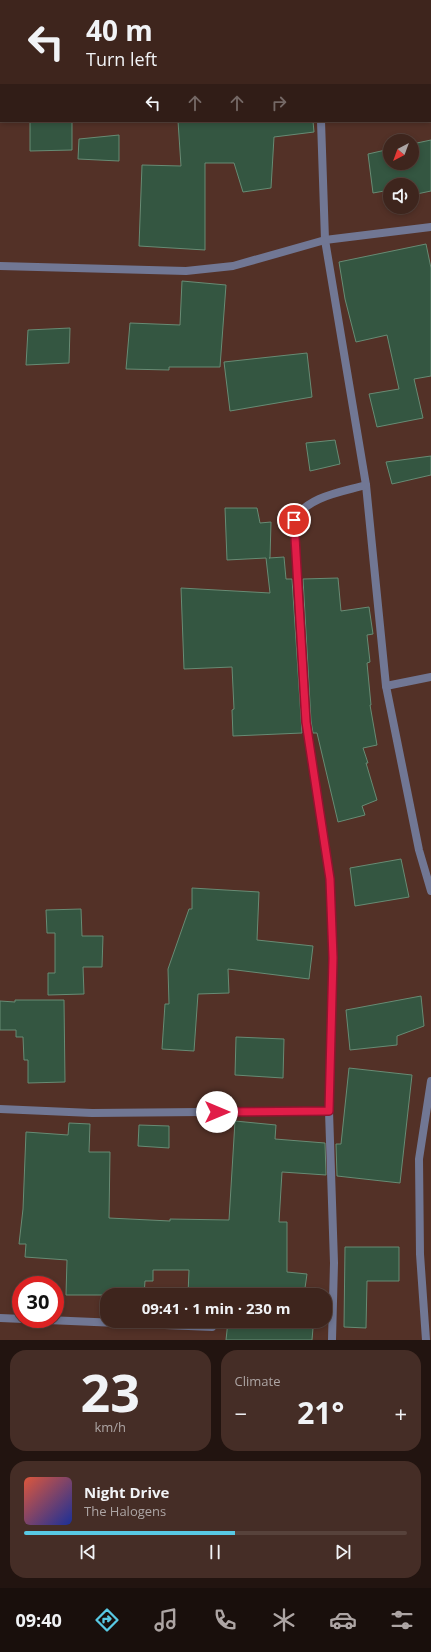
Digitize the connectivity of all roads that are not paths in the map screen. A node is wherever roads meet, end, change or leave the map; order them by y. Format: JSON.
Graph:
{"nodes":[{"id":1,"x":321,"y":122,"type":"edge"},
{"id":2,"x":431,"y":227,"type":"edge"},
{"id":3,"x":325,"y":240,"type":"junction"},
{"id":4,"x":0,"y":266,"type":"edge"},
{"id":5,"x":366,"y":485,"type":"junction"},
{"id":6,"x":431,"y":677,"type":"edge"},
{"id":7,"x":386,"y":686,"type":"junction"},
{"id":8,"x":431,"y":890,"type":"edge"},
{"id":9,"x":431,"y":1081,"type":"edge"},
{"id":10,"x":0,"y":1109,"type":"edge"},
{"id":11,"x":329,"y":1111,"type":"junction"},
{"id":12,"x":0,"y":1318,"type":"edge"},
{"id":13,"x":100,"y":1322,"type":"edge"},
{"id":14,"x":332,"y":1340,"type":"edge"},
{"id":15,"x":426,"y":1340,"type":"edge"}],
"edges":[{"from":1,"to":3,"type":"street"},
{"from":2,"to":3,"type":"street"},
{"from":3,"to":4,"type":"street"},
{"from":3,"to":5,"type":"street"},
{"from":5,"to":7,"type":"street"},
{"from":5,"to":11,"type":"street"},
{"from":6,"to":7,"type":"street"},
{"from":7,"to":8,"type":"street"},
{"from":9,"to":15,"type":"street"},
{"from":10,"to":11,"type":"street"},
{"from":11,"to":14,"type":"street"},
{"from":12,"to":13,"type":"street"}]}
